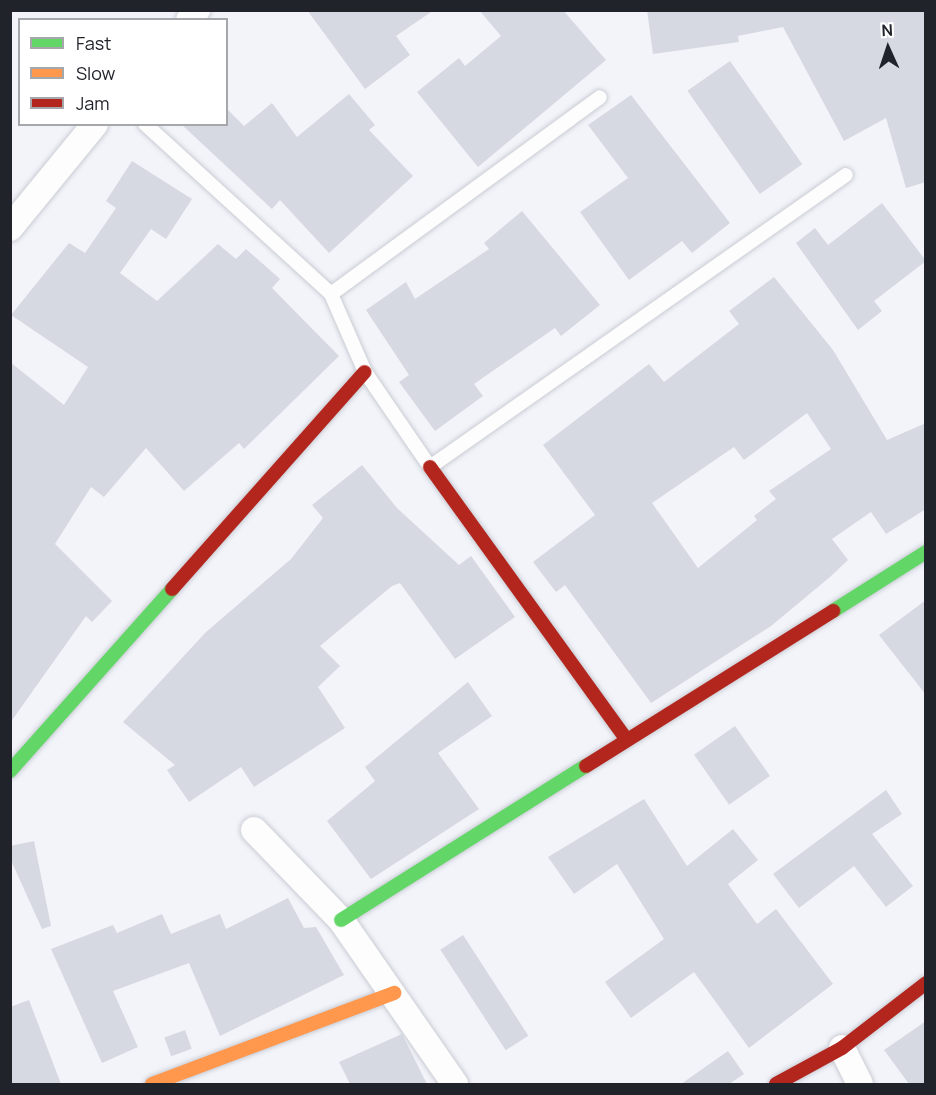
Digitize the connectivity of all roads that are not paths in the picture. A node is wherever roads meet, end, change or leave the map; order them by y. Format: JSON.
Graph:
{"nodes":[{"id":1,"x":600,"y":97,"type":"dead end"},
{"id":2,"x":93,"y":126,"type":"edge"},
{"id":3,"x":147,"y":126,"type":"edge"},
{"id":4,"x":846,"y":175,"type":"dead end"},
{"id":5,"x":10,"y":228,"type":"edge"},
{"id":6,"x":331,"y":294,"type":"junction"},
{"id":7,"x":365,"y":372,"type":"junction"},
{"id":8,"x":430,"y":467,"type":"junction"},
{"id":9,"x":926,"y":552,"type":"edge"},
{"id":10,"x":627,"y":739,"type":"junction"},
{"id":11,"x":10,"y":771,"type":"edge"},
{"id":12,"x":254,"y":830,"type":"dead end"},
{"id":13,"x":341,"y":920,"type":"junction"},
{"id":14,"x":926,"y":983,"type":"edge"},
{"id":15,"x":394,"y":993,"type":"junction"},
{"id":16,"x":842,"y":1048,"type":"junction"},
{"id":17,"x":152,"y":1084,"type":"edge"},
{"id":18,"x":455,"y":1084,"type":"edge"},
{"id":19,"x":776,"y":1084,"type":"edge"},
{"id":20,"x":860,"y":1084,"type":"edge"}],
"edges":[{"from":1,"to":6,"type":"lane"},
{"from":2,"to":5,"type":"street"},
{"from":3,"to":6,"type":"lane"},
{"from":4,"to":8,"type":"lane"},
{"from":6,"to":7,"type":"lane"},
{"from":7,"to":8,"type":"lane"},
{"from":7,"to":11,"type":"street"},
{"from":8,"to":10,"type":"street"},
{"from":9,"to":10,"type":"street"},
{"from":10,"to":13,"type":"street"},
{"from":12,"to":13,"type":"street"},
{"from":13,"to":15,"type":"street"},
{"from":14,"to":16,"type":"street"},
{"from":15,"to":17,"type":"street"},
{"from":15,"to":18,"type":"street"},
{"from":16,"to":19,"type":"street"},
{"from":16,"to":20,"type":"street"}]}
